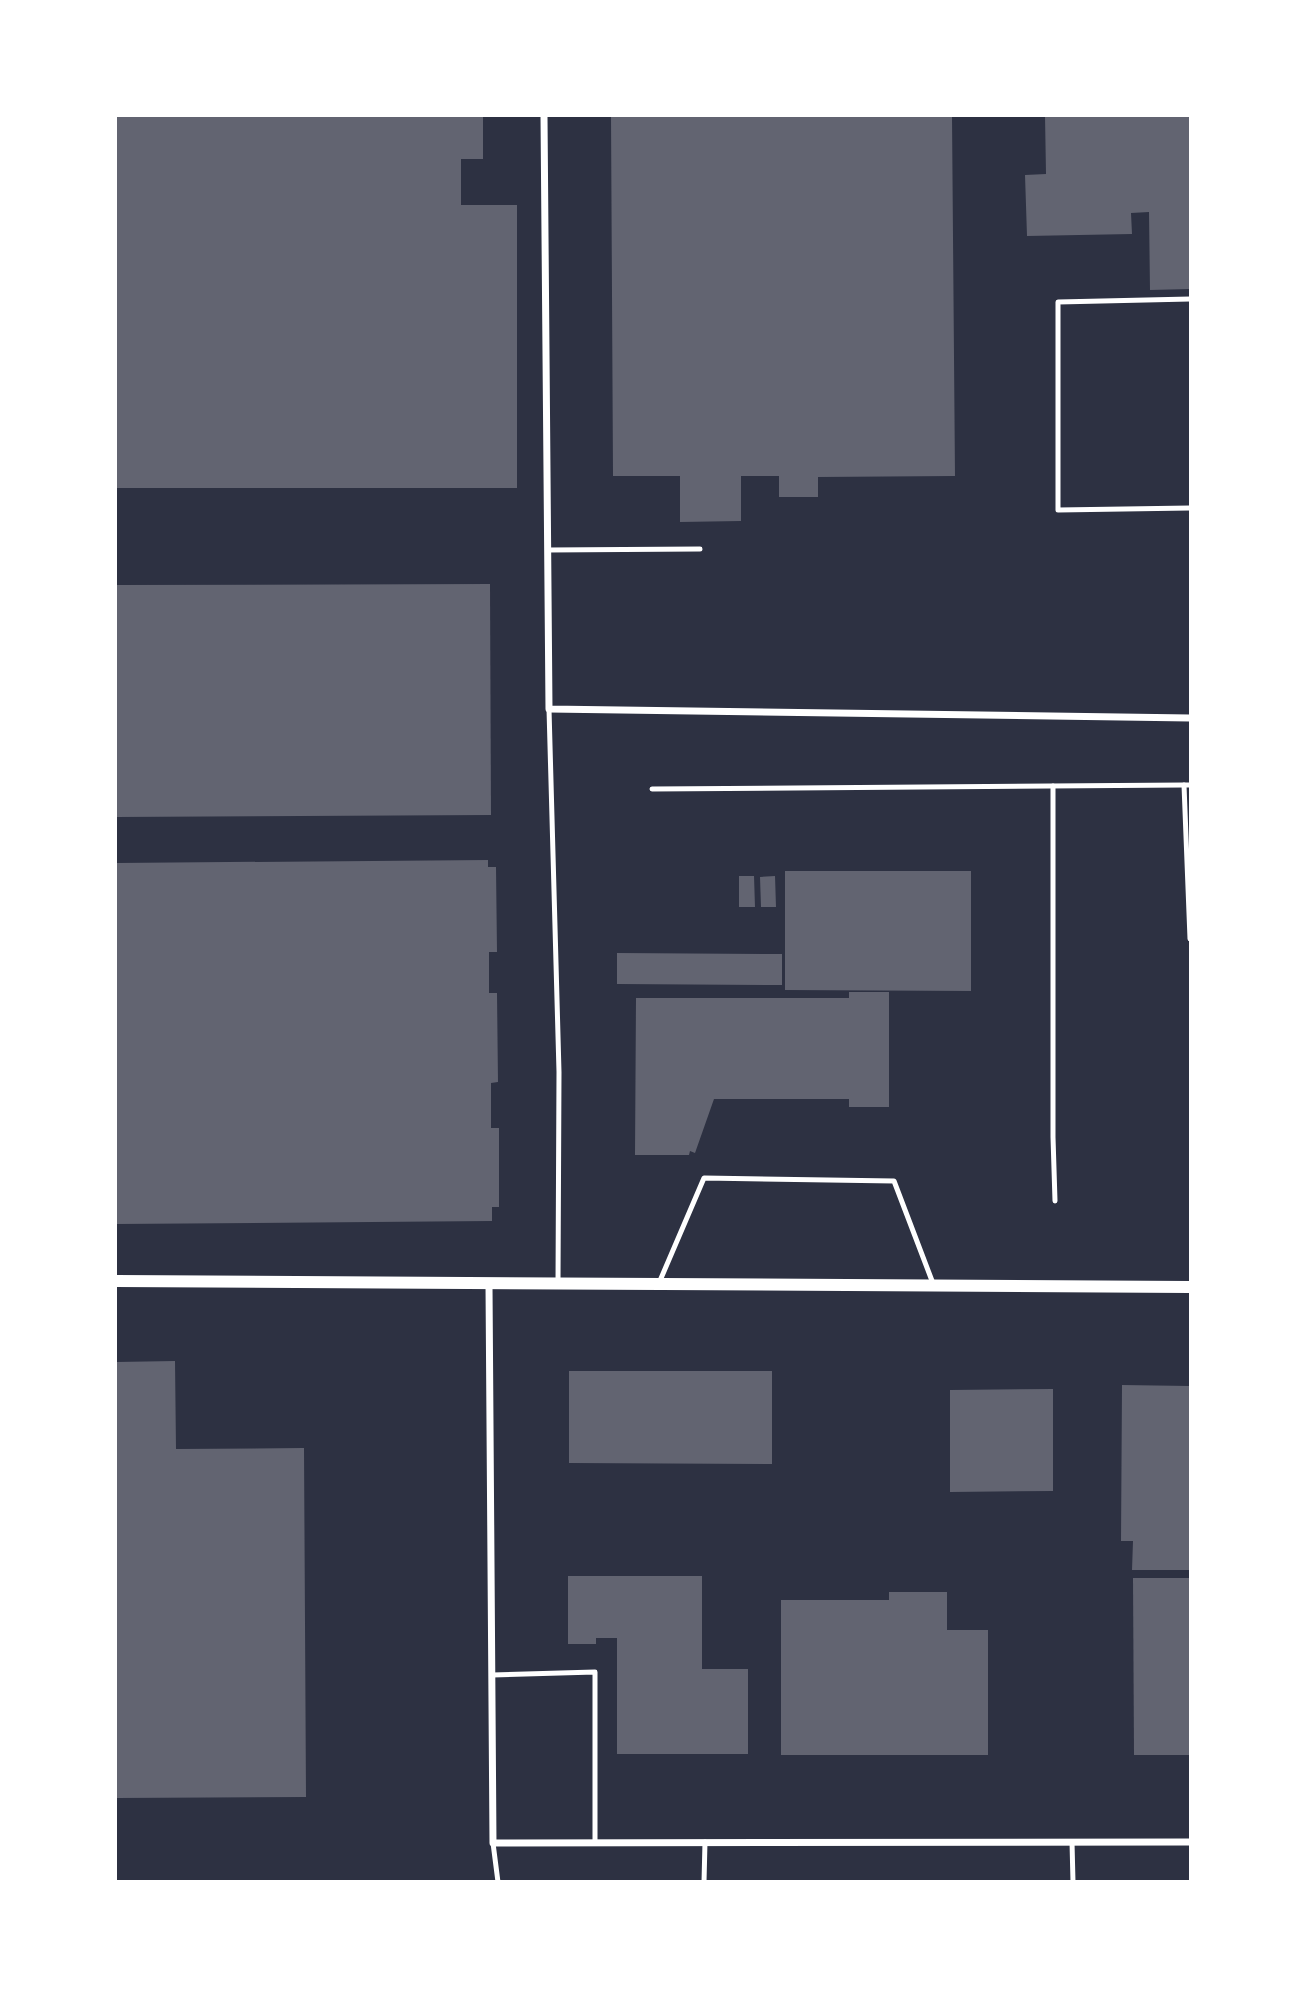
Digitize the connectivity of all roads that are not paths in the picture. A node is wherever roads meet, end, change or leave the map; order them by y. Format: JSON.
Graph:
{"nodes":[{"id":1,"x":544,"y":116,"type":"edge"},
{"id":2,"x":1191,"y":299,"type":"edge"},
{"id":3,"x":1191,"y":508,"type":"edge"},
{"id":4,"x":700,"y":549,"type":"dead end"},
{"id":5,"x":548,"y":550,"type":"junction"},
{"id":6,"x":549,"y":709,"type":"junction"},
{"id":7,"x":1191,"y":718,"type":"edge"},
{"id":8,"x":1187,"y":785,"type":"edge"},
{"id":9,"x":1052,"y":786,"type":"junction"},
{"id":10,"x":652,"y":789,"type":"dead end"},
{"id":11,"x":1191,"y":939,"type":"edge"},
{"id":12,"x":1055,"y":1201,"type":"dead end"},
{"id":13,"x":116,"y":1281,"type":"edge"},
{"id":14,"x":489,"y":1284,"type":"junction"},
{"id":15,"x":558,"y":1284,"type":"junction"},
{"id":16,"x":658,"y":1285,"type":"junction"},
{"id":17,"x":934,"y":1286,"type":"junction"},
{"id":18,"x":1191,"y":1287,"type":"edge"},
{"id":19,"x":492,"y":1675,"type":"junction"},
{"id":20,"x":705,"y":1842,"type":"junction"},
{"id":21,"x":1072,"y":1842,"type":"junction"},
{"id":22,"x":1191,"y":1842,"type":"edge"},
{"id":23,"x":494,"y":1843,"type":"junction"},
{"id":24,"x":595,"y":1843,"type":"junction"},
{"id":25,"x":498,"y":1881,"type":"edge"},
{"id":26,"x":704,"y":1881,"type":"edge"},
{"id":27,"x":1073,"y":1881,"type":"edge"}],
"edges":[{"from":1,"to":5,"type":"street"},
{"from":2,"to":3,"type":"lane"},
{"from":4,"to":5,"type":"lane"},
{"from":5,"to":6,"type":"street"},
{"from":6,"to":7,"type":"street"},
{"from":6,"to":15,"type":"lane"},
{"from":8,"to":9,"type":"lane"},
{"from":8,"to":11,"type":"lane"},
{"from":9,"to":10,"type":"lane"},
{"from":9,"to":12,"type":"lane"},
{"from":13,"to":14,"type":"street"},
{"from":14,"to":15,"type":"street"},
{"from":14,"to":19,"type":"street"},
{"from":15,"to":16,"type":"street"},
{"from":16,"to":17,"type":"street"},
{"from":16,"to":17,"type":"lane"},
{"from":17,"to":18,"type":"street"},
{"from":19,"to":23,"type":"street"},
{"from":19,"to":24,"type":"lane"},
{"from":20,"to":21,"type":"street"},
{"from":20,"to":24,"type":"street"},
{"from":20,"to":26,"type":"lane"},
{"from":21,"to":22,"type":"street"},
{"from":21,"to":27,"type":"lane"},
{"from":23,"to":24,"type":"street"},
{"from":23,"to":25,"type":"lane"}]}
